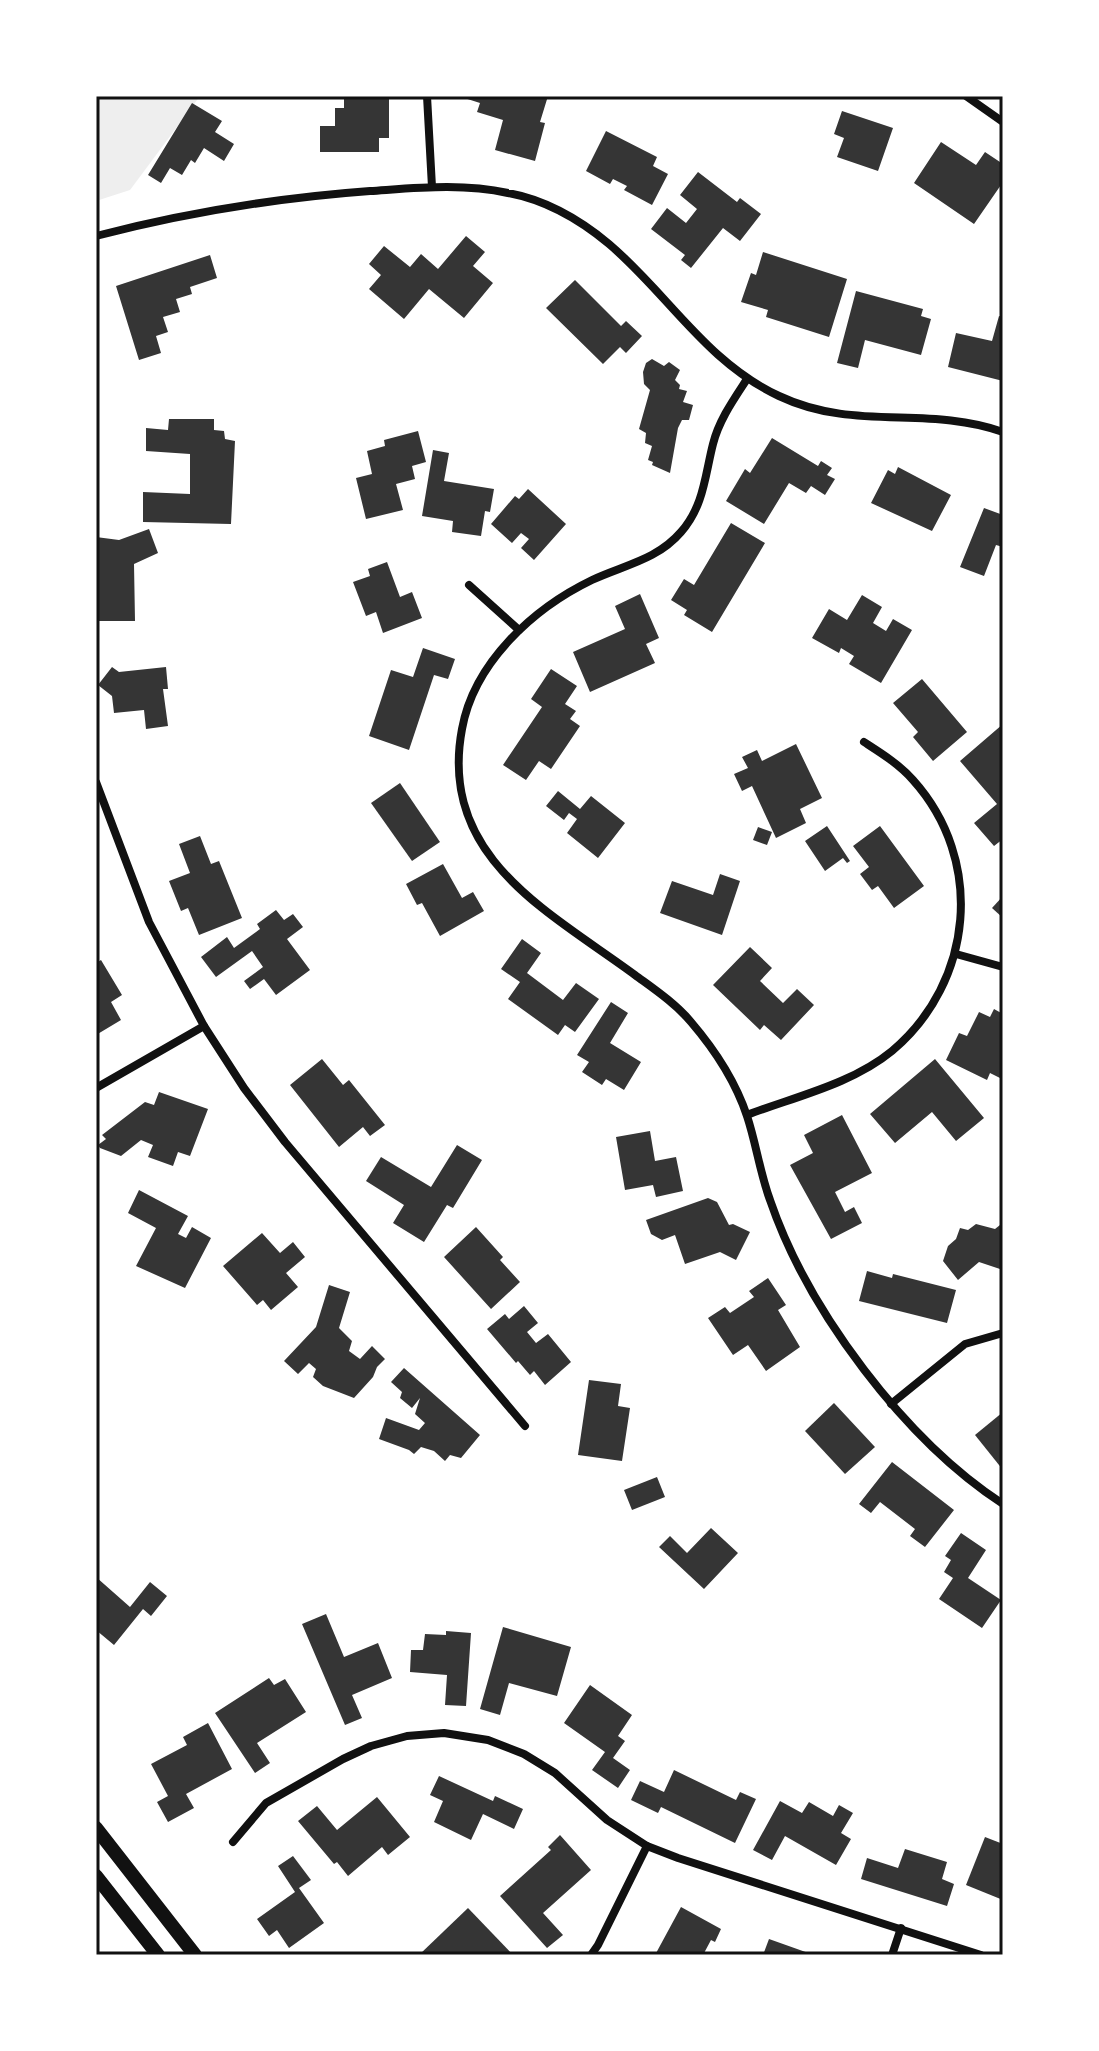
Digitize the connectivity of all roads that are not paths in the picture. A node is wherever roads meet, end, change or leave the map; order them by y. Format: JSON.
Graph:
{"nodes":[{"id":1,"x":427,"y":96,"type":"edge"},
{"id":2,"x":966,"y":96,"type":"edge"},
{"id":3,"x":1003,"y":122,"type":"edge"},
{"id":4,"x":432,"y":187,"type":"junction"},
{"id":5,"x":96,"y":236,"type":"edge"},
{"id":6,"x":747,"y":379,"type":"junction"},
{"id":7,"x":1003,"y":432,"type":"edge"},
{"id":8,"x":469,"y":585,"type":"dead end"},
{"id":9,"x":519,"y":630,"type":"junction"},
{"id":10,"x":864,"y":742,"type":"dead end"},
{"id":11,"x":96,"y":782,"type":"edge"},
{"id":12,"x":956,"y":954,"type":"junction"},
{"id":13,"x":1003,"y":967,"type":"edge"},
{"id":14,"x":204,"y":1026,"type":"junction"},
{"id":15,"x":96,"y":1088,"type":"edge"},
{"id":16,"x":747,"y":1115,"type":"junction"},
{"id":17,"x":1003,"y":1333,"type":"edge"},
{"id":18,"x":891,"y":1404,"type":"junction"},
{"id":19,"x":525,"y":1426,"type":"dead end"},
{"id":20,"x":1003,"y":1504,"type":"edge"},
{"id":21,"x":96,"y":1828,"type":"edge"},
{"id":22,"x":233,"y":1842,"type":"dead end"},
{"id":23,"x":647,"y":1846,"type":"junction"},
{"id":24,"x":96,"y":1876,"type":"edge"},
{"id":25,"x":901,"y":1928,"type":"junction"},
{"id":26,"x":158,"y":1955,"type":"edge"},
{"id":27,"x":195,"y":1955,"type":"edge"},
{"id":28,"x":591,"y":1955,"type":"edge"},
{"id":29,"x":892,"y":1955,"type":"edge"},
{"id":30,"x":981,"y":1955,"type":"edge"}],
"edges":[{"from":1,"to":4,"type":"street"},
{"from":2,"to":3,"type":"street"},
{"from":4,"to":5,"type":"street"},
{"from":4,"to":6,"type":"street"},
{"from":6,"to":7,"type":"street"},
{"from":6,"to":9,"type":"street"},
{"from":8,"to":9,"type":"street"},
{"from":9,"to":16,"type":"street"},
{"from":10,"to":12,"type":"street"},
{"from":11,"to":14,"type":"street"},
{"from":12,"to":13,"type":"street"},
{"from":12,"to":16,"type":"street"},
{"from":14,"to":15,"type":"street"},
{"from":14,"to":19,"type":"street"},
{"from":16,"to":18,"type":"street"},
{"from":17,"to":18,"type":"street"},
{"from":18,"to":20,"type":"street"},
{"from":21,"to":27,"type":"main road"},
{"from":22,"to":23,"type":"street"},
{"from":23,"to":25,"type":"street"},
{"from":23,"to":28,"type":"street"},
{"from":24,"to":26,"type":"main road"},
{"from":25,"to":29,"type":"street"},
{"from":25,"to":30,"type":"street"}]}
